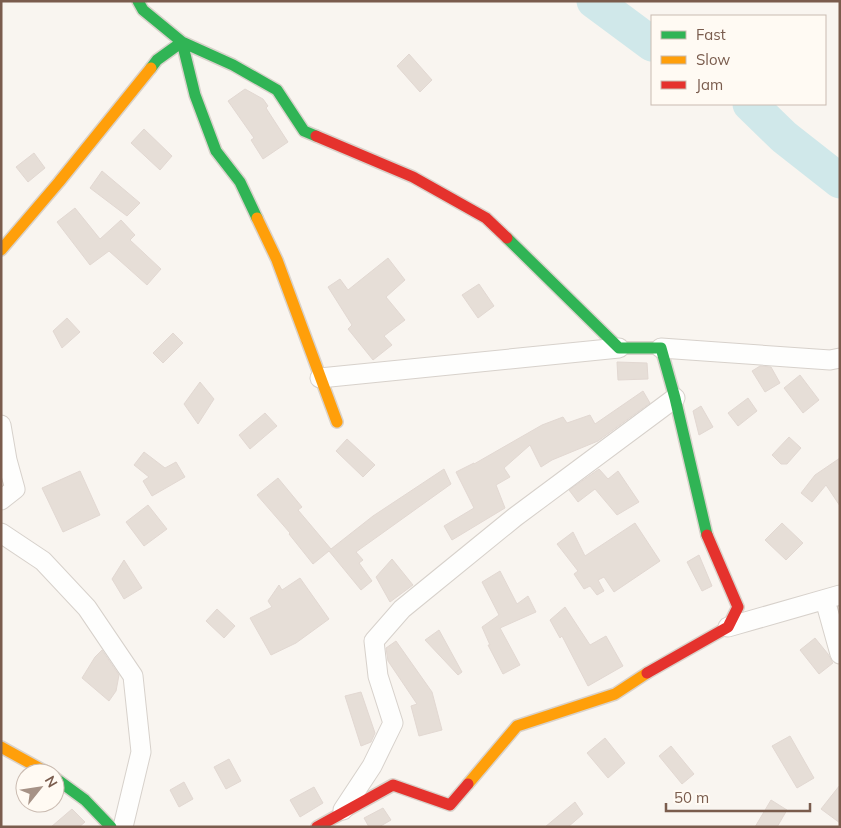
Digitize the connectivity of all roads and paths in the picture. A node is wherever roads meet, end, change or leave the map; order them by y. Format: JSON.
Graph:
{"nodes":[{"id":1,"x":138,"y":1,"type":"edge"},
{"id":2,"x":182,"y":42,"type":"junction"},
{"id":3,"x":1,"y":250,"type":"edge"},
{"id":4,"x":619,"y":348,"type":"junction"},
{"id":5,"x":661,"y":348,"type":"junction"},
{"id":6,"x":840,"y":358,"type":"edge"},
{"id":7,"x":320,"y":378,"type":"junction"},
{"id":8,"x":675,"y":398,"type":"junction"},
{"id":9,"x":337,"y":422,"type":"dead end"},
{"id":10,"x":1,"y":425,"type":"edge"},
{"id":11,"x":1,"y":500,"type":"edge"},
{"id":12,"x":1,"y":533,"type":"edge"},
{"id":13,"x":832,"y":598,"type":"edge"},
{"id":14,"x":728,"y":627,"type":"junction"},
{"id":15,"x":840,"y":654,"type":"edge"},
{"id":16,"x":1,"y":746,"type":"edge"},
{"id":17,"x":31,"y":763,"type":"edge"},
{"id":18,"x":65,"y":786,"type":"edge"},
{"id":19,"x":341,"y":814,"type":"junction"},
{"id":20,"x":101,"y":824,"type":"edge"},
{"id":21,"x":122,"y":827,"type":"edge"},
{"id":22,"x":317,"y":827,"type":"edge"}],
"edges":[{"from":1,"to":2,"type":"street"},
{"from":2,"to":3,"type":"street"},
{"from":2,"to":4,"type":"street"},
{"from":2,"to":7,"type":"street"},
{"from":4,"to":5,"type":"street"},
{"from":4,"to":7,"type":"street"},
{"from":5,"to":6,"type":"street"},
{"from":5,"to":8,"type":"street"},
{"from":7,"to":9,"type":"street"},
{"from":8,"to":14,"type":"street"},
{"from":8,"to":19,"type":"street"},
{"from":10,"to":11,"type":"street"},
{"from":12,"to":21,"type":"street"},
{"from":13,"to":14,"type":"street"},
{"from":13,"to":15,"type":"street"},
{"from":14,"to":19,"type":"street"},
{"from":16,"to":17,"type":"street"},
{"from":18,"to":20,"type":"street"},
{"from":19,"to":22,"type":"street"}]}
